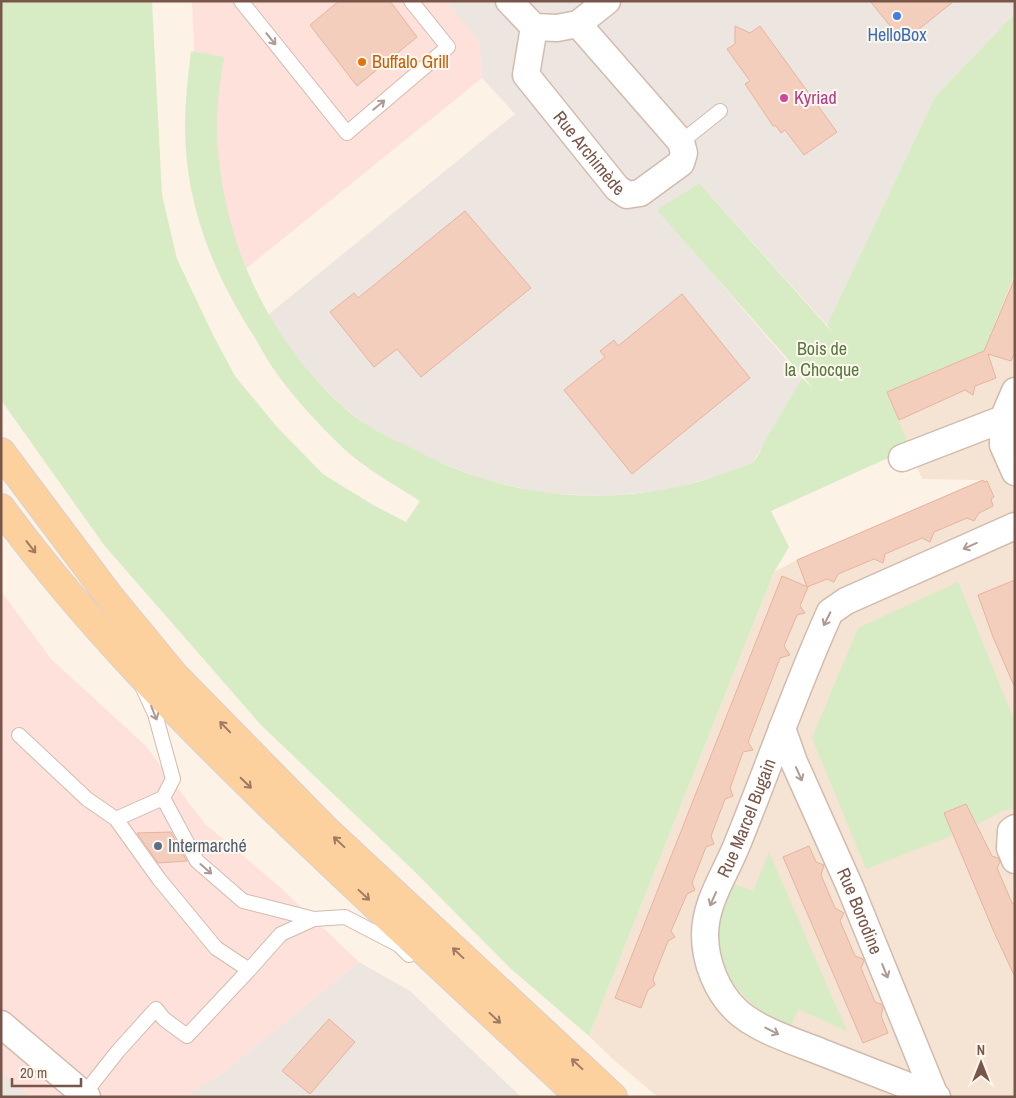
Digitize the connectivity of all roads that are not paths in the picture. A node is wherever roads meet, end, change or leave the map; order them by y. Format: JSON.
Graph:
{"nodes":[{"id":1,"x":240,"y":1,"type":"edge"},
{"id":2,"x":411,"y":1,"type":"edge"},
{"id":3,"x":509,"y":1,"type":"edge"},
{"id":4,"x":607,"y":1,"type":"edge"},
{"id":5,"x":578,"y":24,"type":"junction"},
{"id":6,"x":534,"y":27,"type":"junction"},
{"id":7,"x":720,"y":111,"type":"dead end"},
{"id":8,"x":681,"y":142,"type":"junction"},
{"id":9,"x":1015,"y":391,"type":"edge"},
{"id":10,"x":1003,"y":419,"type":"junction"},
{"id":11,"x":1,"y":452,"type":"edge"},
{"id":12,"x":902,"y":458,"type":"dead end"},
{"id":13,"x":1015,"y":472,"type":"edge"},
{"id":14,"x":1,"y":508,"type":"edge"},
{"id":15,"x":1015,"y":526,"type":"edge"},
{"id":16,"x":134,"y":669,"type":"junction"},
{"id":17,"x":782,"y":728,"type":"junction"},
{"id":18,"x":19,"y":735,"type":"dead end"},
{"id":19,"x":163,"y":798,"type":"junction"},
{"id":20,"x":116,"y":819,"type":"junction"},
{"id":21,"x":1015,"y":828,"type":"edge"},
{"id":22,"x":1015,"y":860,"type":"edge"},
{"id":23,"x":314,"y":919,"type":"junction"},
{"id":24,"x":249,"y":970,"type":"junction"},
{"id":25,"x":473,"y":997,"type":"junction"},
{"id":26,"x":1,"y":1024,"type":"edge"},
{"id":27,"x":85,"y":1095,"type":"edge"},
{"id":28,"x":936,"y":1096,"type":"edge"},
{"id":29,"x":580,"y":1097,"type":"edge"},
{"id":30,"x":613,"y":1097,"type":"edge"}],
"edges":[{"from":1,"to":2,"type":"lane","one_way":true},
{"from":3,"to":6,"type":"street"},
{"from":4,"to":5,"type":"street"},
{"from":5,"to":6,"type":"street"},
{"from":5,"to":8,"type":"street"},
{"from":6,"to":8,"type":"street","name":"Rue Archimède"},
{"from":7,"to":8,"type":"lane"},
{"from":9,"to":10,"type":"street"},
{"from":10,"to":12,"type":"street"},
{"from":10,"to":13,"type":"street"},
{"from":30,"to":11,"type":"main road","one_way":true},
{"from":14,"to":16,"type":"main road","one_way":true},
{"from":15,"to":17,"type":"street","name":"Rue Marcel Bugain","one_way":true},
{"from":16,"to":19,"type":"lane","one_way":true},
{"from":16,"to":25,"type":"main road","one_way":true},
{"from":17,"to":28,"type":"street","name":"Rue Borodine","one_way":true},
{"from":17,"to":28,"type":"street","name":"Rue Marcel Bugain","one_way":true},
{"from":18,"to":20,"type":"lane"},
{"from":19,"to":20,"type":"lane"},
{"from":19,"to":23,"type":"lane","one_way":true},
{"from":20,"to":24,"type":"lane"},
{"from":21,"to":22,"type":"street"},
{"from":23,"to":24,"type":"lane"},
{"from":23,"to":25,"type":"lane"},
{"from":24,"to":27,"type":"lane"},
{"from":25,"to":29,"type":"main road","one_way":true},
{"from":26,"to":27,"type":"street"}]}
